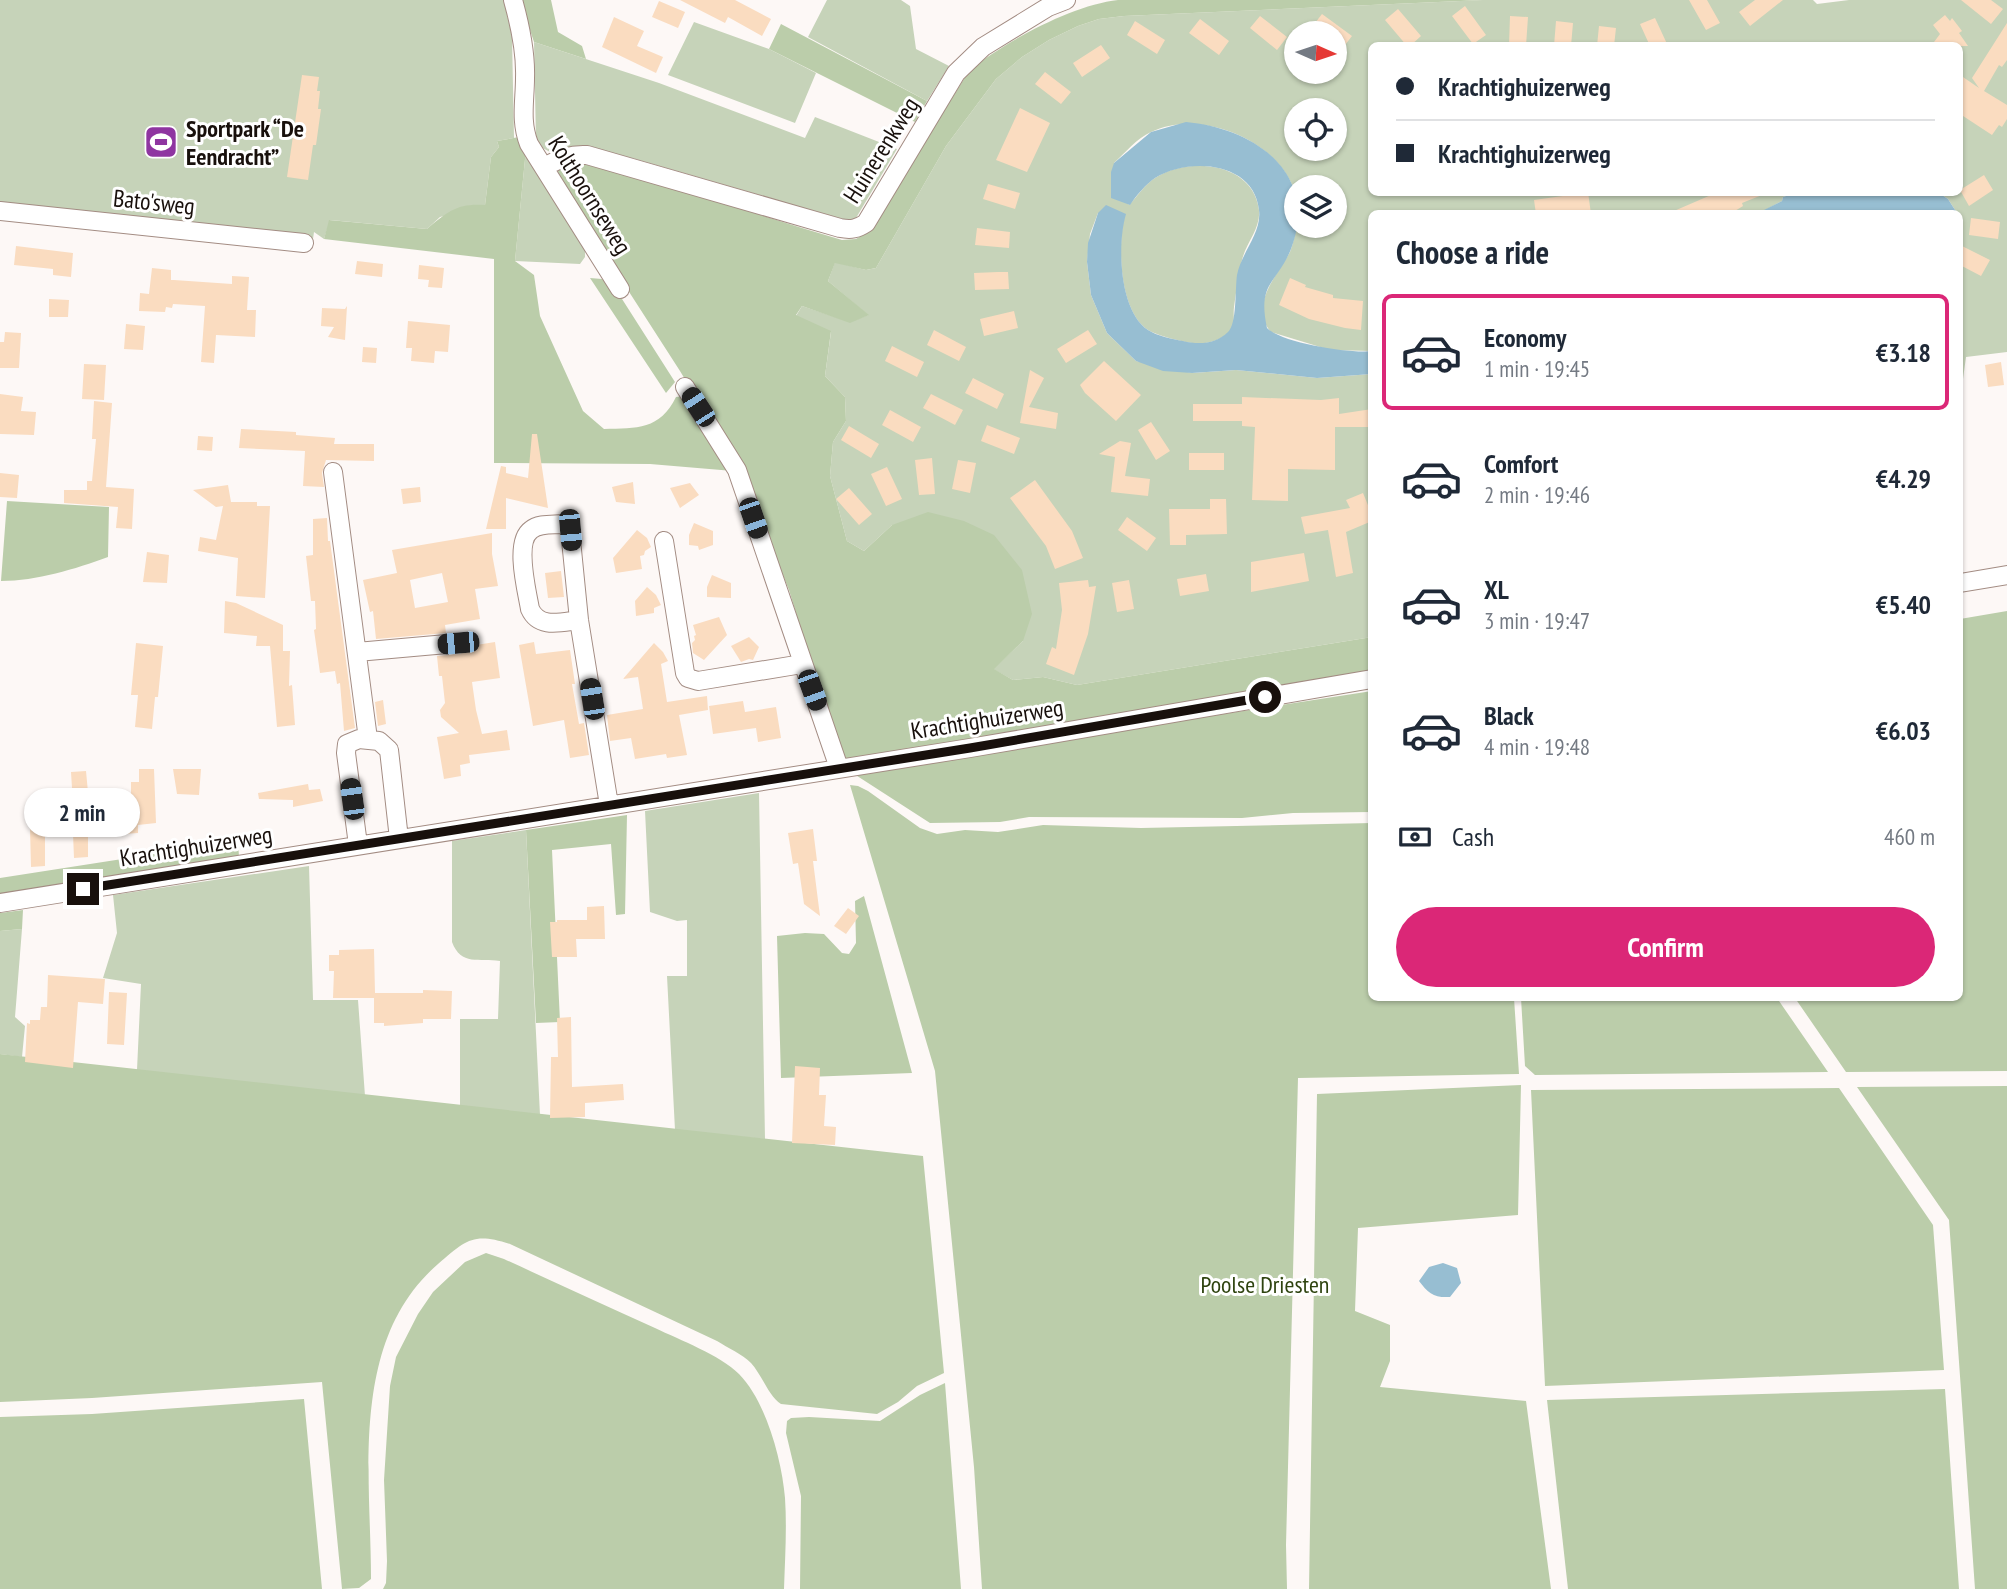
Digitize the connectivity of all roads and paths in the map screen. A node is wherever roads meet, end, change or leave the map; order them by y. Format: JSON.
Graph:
{"nodes":[{"id":1,"x":513,"y":0,"type":"edge"},
{"id":2,"x":1066,"y":0,"type":"edge"},
{"id":3,"x":544,"y":167,"type":"junction"},
{"id":4,"x":0,"y":211,"type":"edge"},
{"id":5,"x":304,"y":243,"type":"dead end"},
{"id":6,"x":620,"y":289,"type":"dead end"},
{"id":7,"x":685,"y":387,"type":"dead end"},
{"id":8,"x":333,"y":472,"type":"dead end"},
{"id":9,"x":664,"y":541,"type":"dead end"},
{"id":10,"x":2007,"y":575,"type":"edge"},
{"id":11,"x":1963,"y":582,"type":"edge"},
{"id":12,"x":579,"y":620,"type":"junction"},
{"id":13,"x":458,"y":643,"type":"dead end"},
{"id":14,"x":357,"y":652,"type":"junction"},
{"id":15,"x":802,"y":664,"type":"junction"},
{"id":16,"x":1368,"y":680,"type":"edge"},
{"id":17,"x":368,"y":739,"type":"junction"},
{"id":18,"x":839,"y":768,"type":"junction"},
{"id":19,"x":609,"y":805,"type":"junction"},
{"id":20,"x":399,"y":839,"type":"junction"},
{"id":21,"x":358,"y":845,"type":"junction"},
{"id":22,"x":0,"y":903,"type":"edge"}],
"edges":[{"from":1,"to":3,"type":"street","name":"Kolthoornseweg"},
{"from":2,"to":3,"type":"street","name":"Huinerenkweg"},
{"from":3,"to":6,"type":"street","name":"Kolthoornseweg"},
{"from":4,"to":5,"type":"street","name":"Bato'sweg"},
{"from":7,"to":15,"type":"street"},
{"from":8,"to":14,"type":"street"},
{"from":9,"to":15,"type":"street"},
{"from":10,"to":11,"type":"street"},
{"from":12,"to":12,"type":"street"},
{"from":12,"to":19,"type":"street"},
{"from":13,"to":14,"type":"street"},
{"from":14,"to":17,"type":"street"},
{"from":15,"to":18,"type":"street"},
{"from":16,"to":18,"type":"street","name":"Krachtighuizerweg"},
{"from":17,"to":20,"type":"street"},
{"from":17,"to":21,"type":"street"},
{"from":18,"to":19,"type":"street","name":"Krachtighuizerweg"},
{"from":19,"to":20,"type":"street","name":"Krachtighuizerweg"},
{"from":20,"to":21,"type":"street","name":"Krachtighuizerweg"},
{"from":21,"to":22,"type":"street","name":"Krachtighuizerweg"}]}
